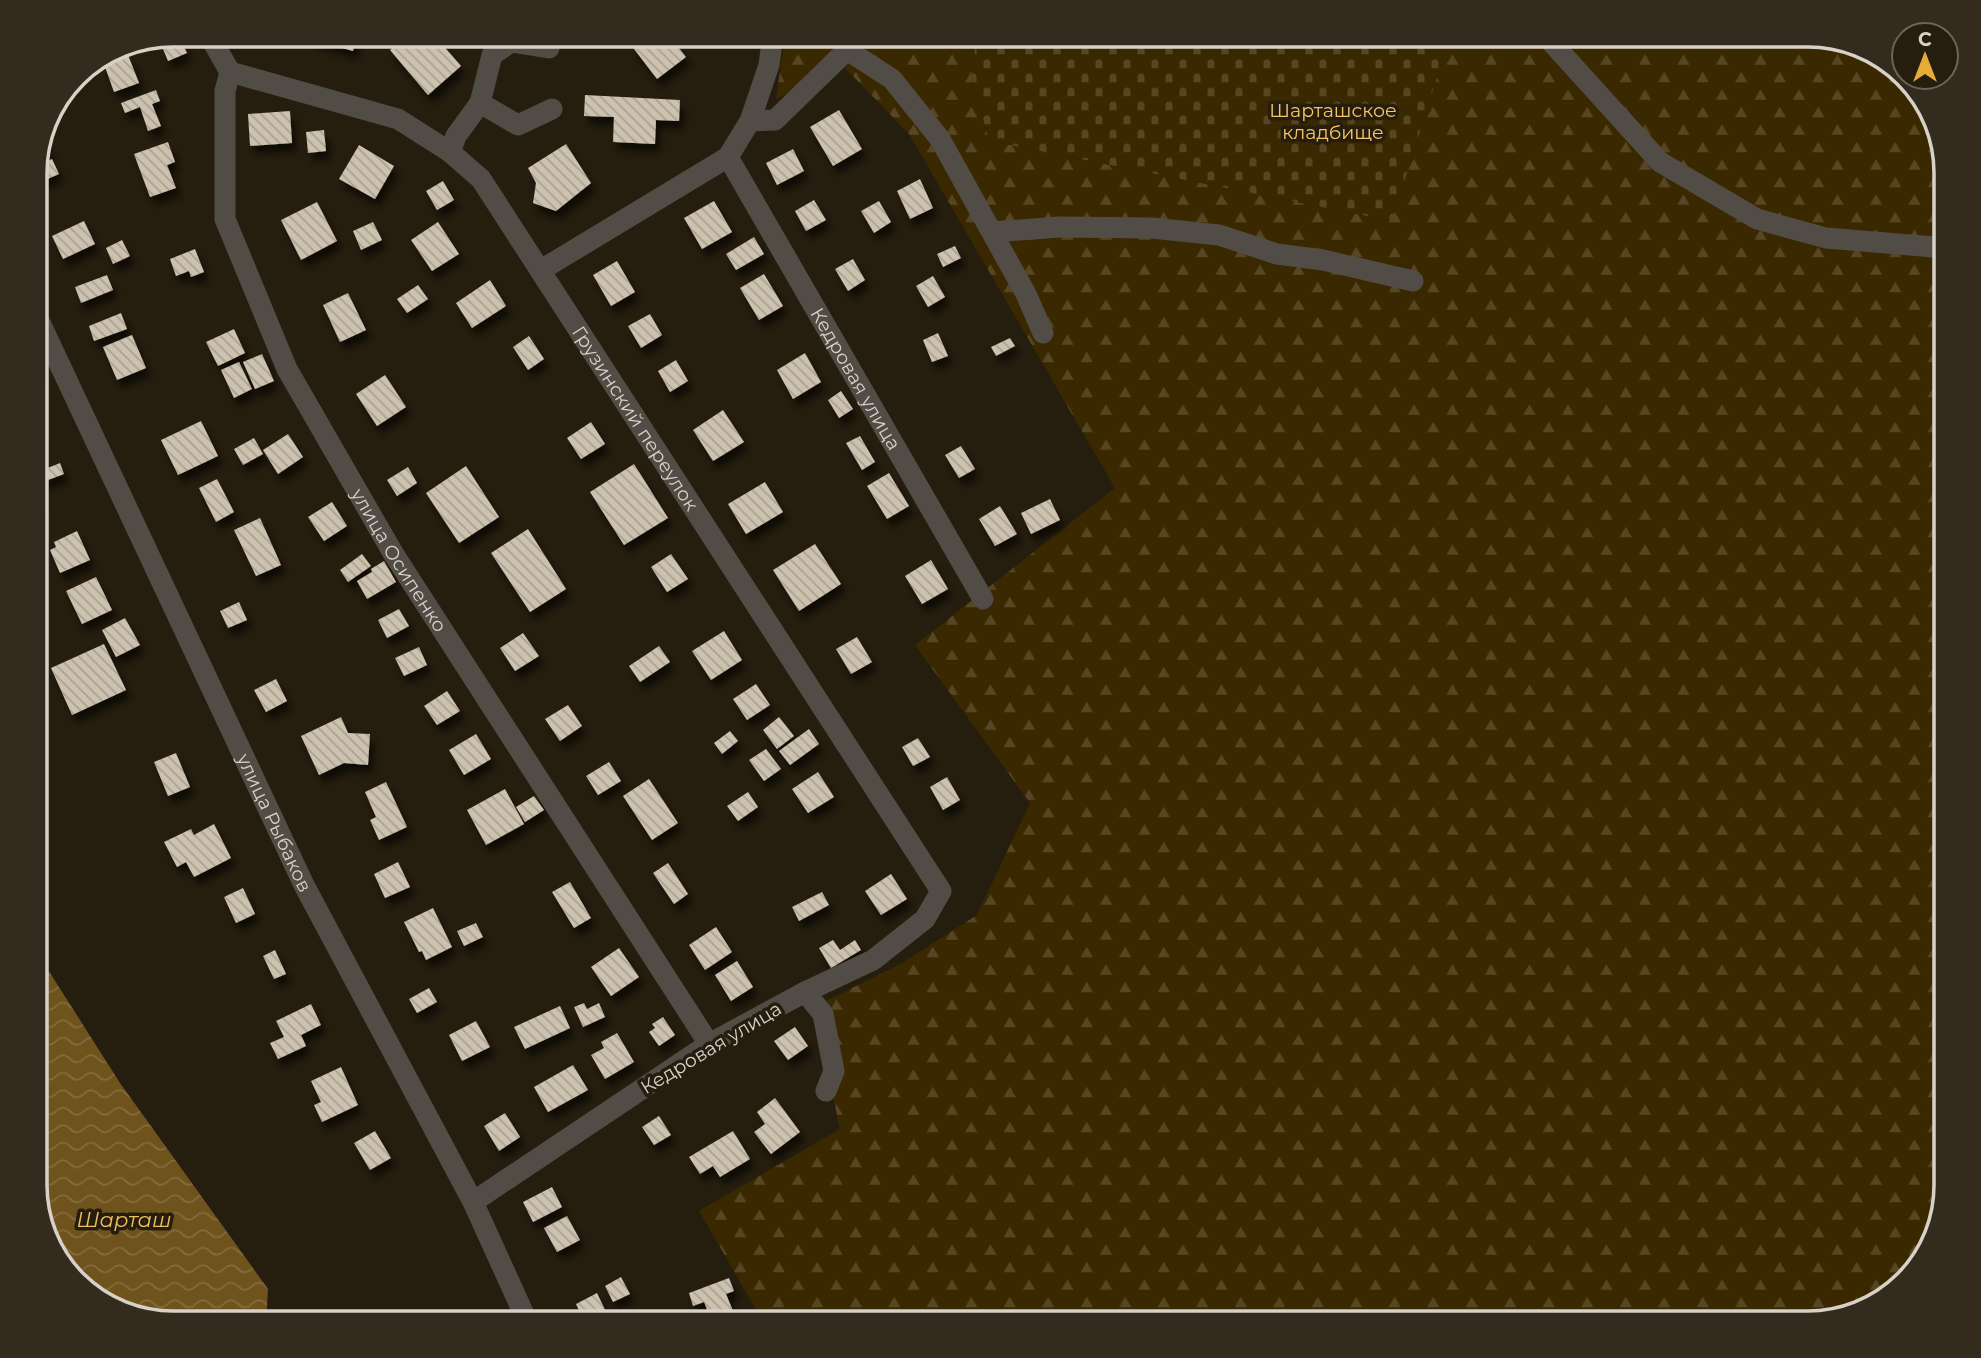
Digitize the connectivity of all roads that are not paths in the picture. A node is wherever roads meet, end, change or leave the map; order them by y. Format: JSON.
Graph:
{"nodes":[{"id":1,"x":1556,"y":47,"type":"edge"},
{"id":2,"x":216,"y":48,"type":"edge"},
{"id":3,"x":503,"y":48,"type":"edge"},
{"id":4,"x":771,"y":48,"type":"edge"},
{"id":5,"x":846,"y":48,"type":"edge"},
{"id":6,"x":855,"y":48,"type":"edge"},
{"id":7,"x":230,"y":72,"type":"junction"},
{"id":8,"x":480,"y":103,"type":"junction"},
{"id":9,"x":552,"y":108,"type":"dead end"},
{"id":10,"x":750,"y":121,"type":"junction"},
{"id":11,"x":450,"y":152,"type":"junction"},
{"id":12,"x":728,"y":157,"type":"junction"},
{"id":13,"x":992,"y":232,"type":"junction"},
{"id":14,"x":1934,"y":247,"type":"edge"},
{"id":15,"x":541,"y":270,"type":"junction"},
{"id":16,"x":1413,"y":281,"type":"dead end"},
{"id":17,"x":1043,"y":333,"type":"dead end"},
{"id":18,"x":48,"y":340,"type":"edge"},
{"id":19,"x":983,"y":599,"type":"dead end"},
{"id":20,"x":941,"y":891,"type":"joint"},
{"id":21,"x":805,"y":992,"type":"junction"},
{"id":22,"x":709,"y":1044,"type":"junction"},
{"id":23,"x":826,"y":1091,"type":"dead end"},
{"id":24,"x":473,"y":1202,"type":"junction"},
{"id":25,"x":523,"y":1311,"type":"edge"}],
"edges":[{"from":1,"to":14,"type":"street"},
{"from":2,"to":7,"type":"street"},
{"from":3,"to":8,"type":"street"},
{"from":4,"to":10,"type":"street"},
{"from":5,"to":10,"type":"street"},
{"from":6,"to":13,"type":"street"},
{"from":7,"to":11,"type":"street","name":"Грузинский переулок"},
{"from":7,"to":22,"type":"street","name":"улица Осипенко"},
{"from":8,"to":9,"type":"street"},
{"from":8,"to":11,"type":"street"},
{"from":10,"to":12,"type":"street"},
{"from":11,"to":15,"type":"street","name":"Грузинский переулок"},
{"from":12,"to":15,"type":"street"},
{"from":12,"to":19,"type":"street","name":"Кедровая улица"},
{"from":13,"to":16,"type":"street"},
{"from":13,"to":17,"type":"street"},
{"from":15,"to":20,"type":"street","name":"Грузинский переулок"},
{"from":18,"to":24,"type":"street","name":"улица Рыбаков"},
{"from":20,"to":21,"type":"street","name":"Кедровая улица"},
{"from":21,"to":22,"type":"street","name":"Кедровая улица"},
{"from":21,"to":23,"type":"street"},
{"from":22,"to":24,"type":"street","name":"Кедровая улица"},
{"from":24,"to":25,"type":"street","name":"улица Рыбаков"}]}
